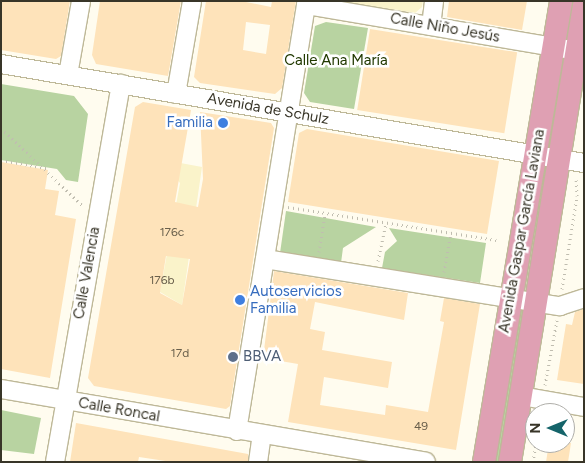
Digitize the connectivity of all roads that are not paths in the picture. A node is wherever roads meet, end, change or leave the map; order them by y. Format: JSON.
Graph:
{"nodes":[{"id":1,"x":81,"y":1,"type":"edge"},
{"id":2,"x":192,"y":1,"type":"edge"},
{"id":3,"x":434,"y":1,"type":"edge"},
{"id":4,"x":561,"y":1,"type":"edge"},
{"id":5,"x":307,"y":3,"type":"edge"},
{"id":6,"x":584,"y":6,"type":"edge"},
{"id":7,"x":430,"y":26,"type":"junction"},
{"id":8,"x":554,"y":47,"type":"junction"},
{"id":9,"x":580,"y":51,"type":"edge"},
{"id":10,"x":1,"y":64,"type":"edge"},
{"id":11,"x":68,"y":75,"type":"junction"},
{"id":12,"x":121,"y":84,"type":"junction"},
{"id":13,"x":176,"y":94,"type":"junction"},
{"id":14,"x":290,"y":113,"type":"junction"},
{"id":15,"x":536,"y":154,"type":"junction"},
{"id":16,"x":573,"y":161,"type":"edge"},
{"id":17,"x":265,"y":259,"type":"junction"},
{"id":18,"x":584,"y":298,"type":"edge"},
{"id":19,"x":511,"y":299,"type":"junction"},
{"id":20,"x":536,"y":302,"type":"junction"},
{"id":21,"x":1,"y":389,"type":"edge"},
{"id":22,"x":521,"y":396,"type":"junction"},
{"id":23,"x":66,"y":400,"type":"junction"},
{"id":24,"x":584,"y":407,"type":"edge"},
{"id":25,"x":237,"y":431,"type":"junction"},
{"id":26,"x":262,"y":435,"type":"junction"},
{"id":27,"x":335,"y":454,"type":"edge"},
{"id":28,"x":56,"y":462,"type":"edge"},
{"id":29,"x":258,"y":462,"type":"edge"},
{"id":30,"x":426,"y":462,"type":"edge"},
{"id":31,"x":484,"y":462,"type":"edge"},
{"id":32,"x":510,"y":462,"type":"edge"}],
"edges":[{"from":1,"to":11,"type":"street"},
{"from":2,"to":13,"type":"street"},
{"from":3,"to":7,"type":"street"},
{"from":4,"to":8,"type":"main road","name":"Avenida Gaspar García Laviana"},
{"from":5,"to":7,"type":"street","name":"Calle Niño Jesús"},
{"from":5,"to":14,"type":"street"},
{"from":6,"to":9,"type":"main road","name":"Avenida Gaspar García Laviana"},
{"from":7,"to":8,"type":"street","name":"Calle Niño Jesús"},
{"from":8,"to":9,"type":"street","name":"Calle Niño Jesús"},
{"from":8,"to":15,"type":"main road","name":"Avenida Gaspar García Laviana"},
{"from":9,"to":16,"type":"main road","name":"Avenida Gaspar García Laviana"},
{"from":10,"to":11,"type":"street","name":"Avenida de Schulz"},
{"from":11,"to":12,"type":"street","name":"Avenida de Schulz"},
{"from":12,"to":13,"type":"street","name":"Avenida de Schulz"},
{"from":12,"to":23,"type":"street","name":"Calle Valencia"},
{"from":13,"to":14,"type":"street","name":"Avenida de Schulz"},
{"from":14,"to":15,"type":"street","name":"Avenida de Schulz"},
{"from":14,"to":17,"type":"street"},
{"from":15,"to":16,"type":"street","name":"Avenida de Schulz"},
{"from":15,"to":19,"type":"main road","name":"Avenida Gaspar García Laviana"},
{"from":16,"to":20,"type":"main road","name":"Avenida Gaspar García Laviana"},
{"from":17,"to":19,"type":"street"},
{"from":17,"to":25,"type":"street"},
{"from":18,"to":20,"type":"street"},
{"from":19,"to":20,"type":"street"},
{"from":19,"to":31,"type":"main road","name":"Avenida Gaspar García Laviana"},
{"from":20,"to":22,"type":"main road","name":"Avenida Gaspar García Laviana"},
{"from":21,"to":23,"type":"street","name":"Calle Roncal"},
{"from":22,"to":24,"type":"street"},
{"from":22,"to":32,"type":"main road","name":"Avenida Gaspar García Laviana"},
{"from":23,"to":25,"type":"street","name":"Calle Roncal"},
{"from":23,"to":28,"type":"street","name":"Calle Valencia"},
{"from":25,"to":26,"type":"street","name":"Calle Roncal"},
{"from":26,"to":27,"type":"street","name":"Calle Roncal"},
{"from":26,"to":29,"type":"street"},
{"from":27,"to":30,"type":"street","name":"Calle Roncal"}]}
